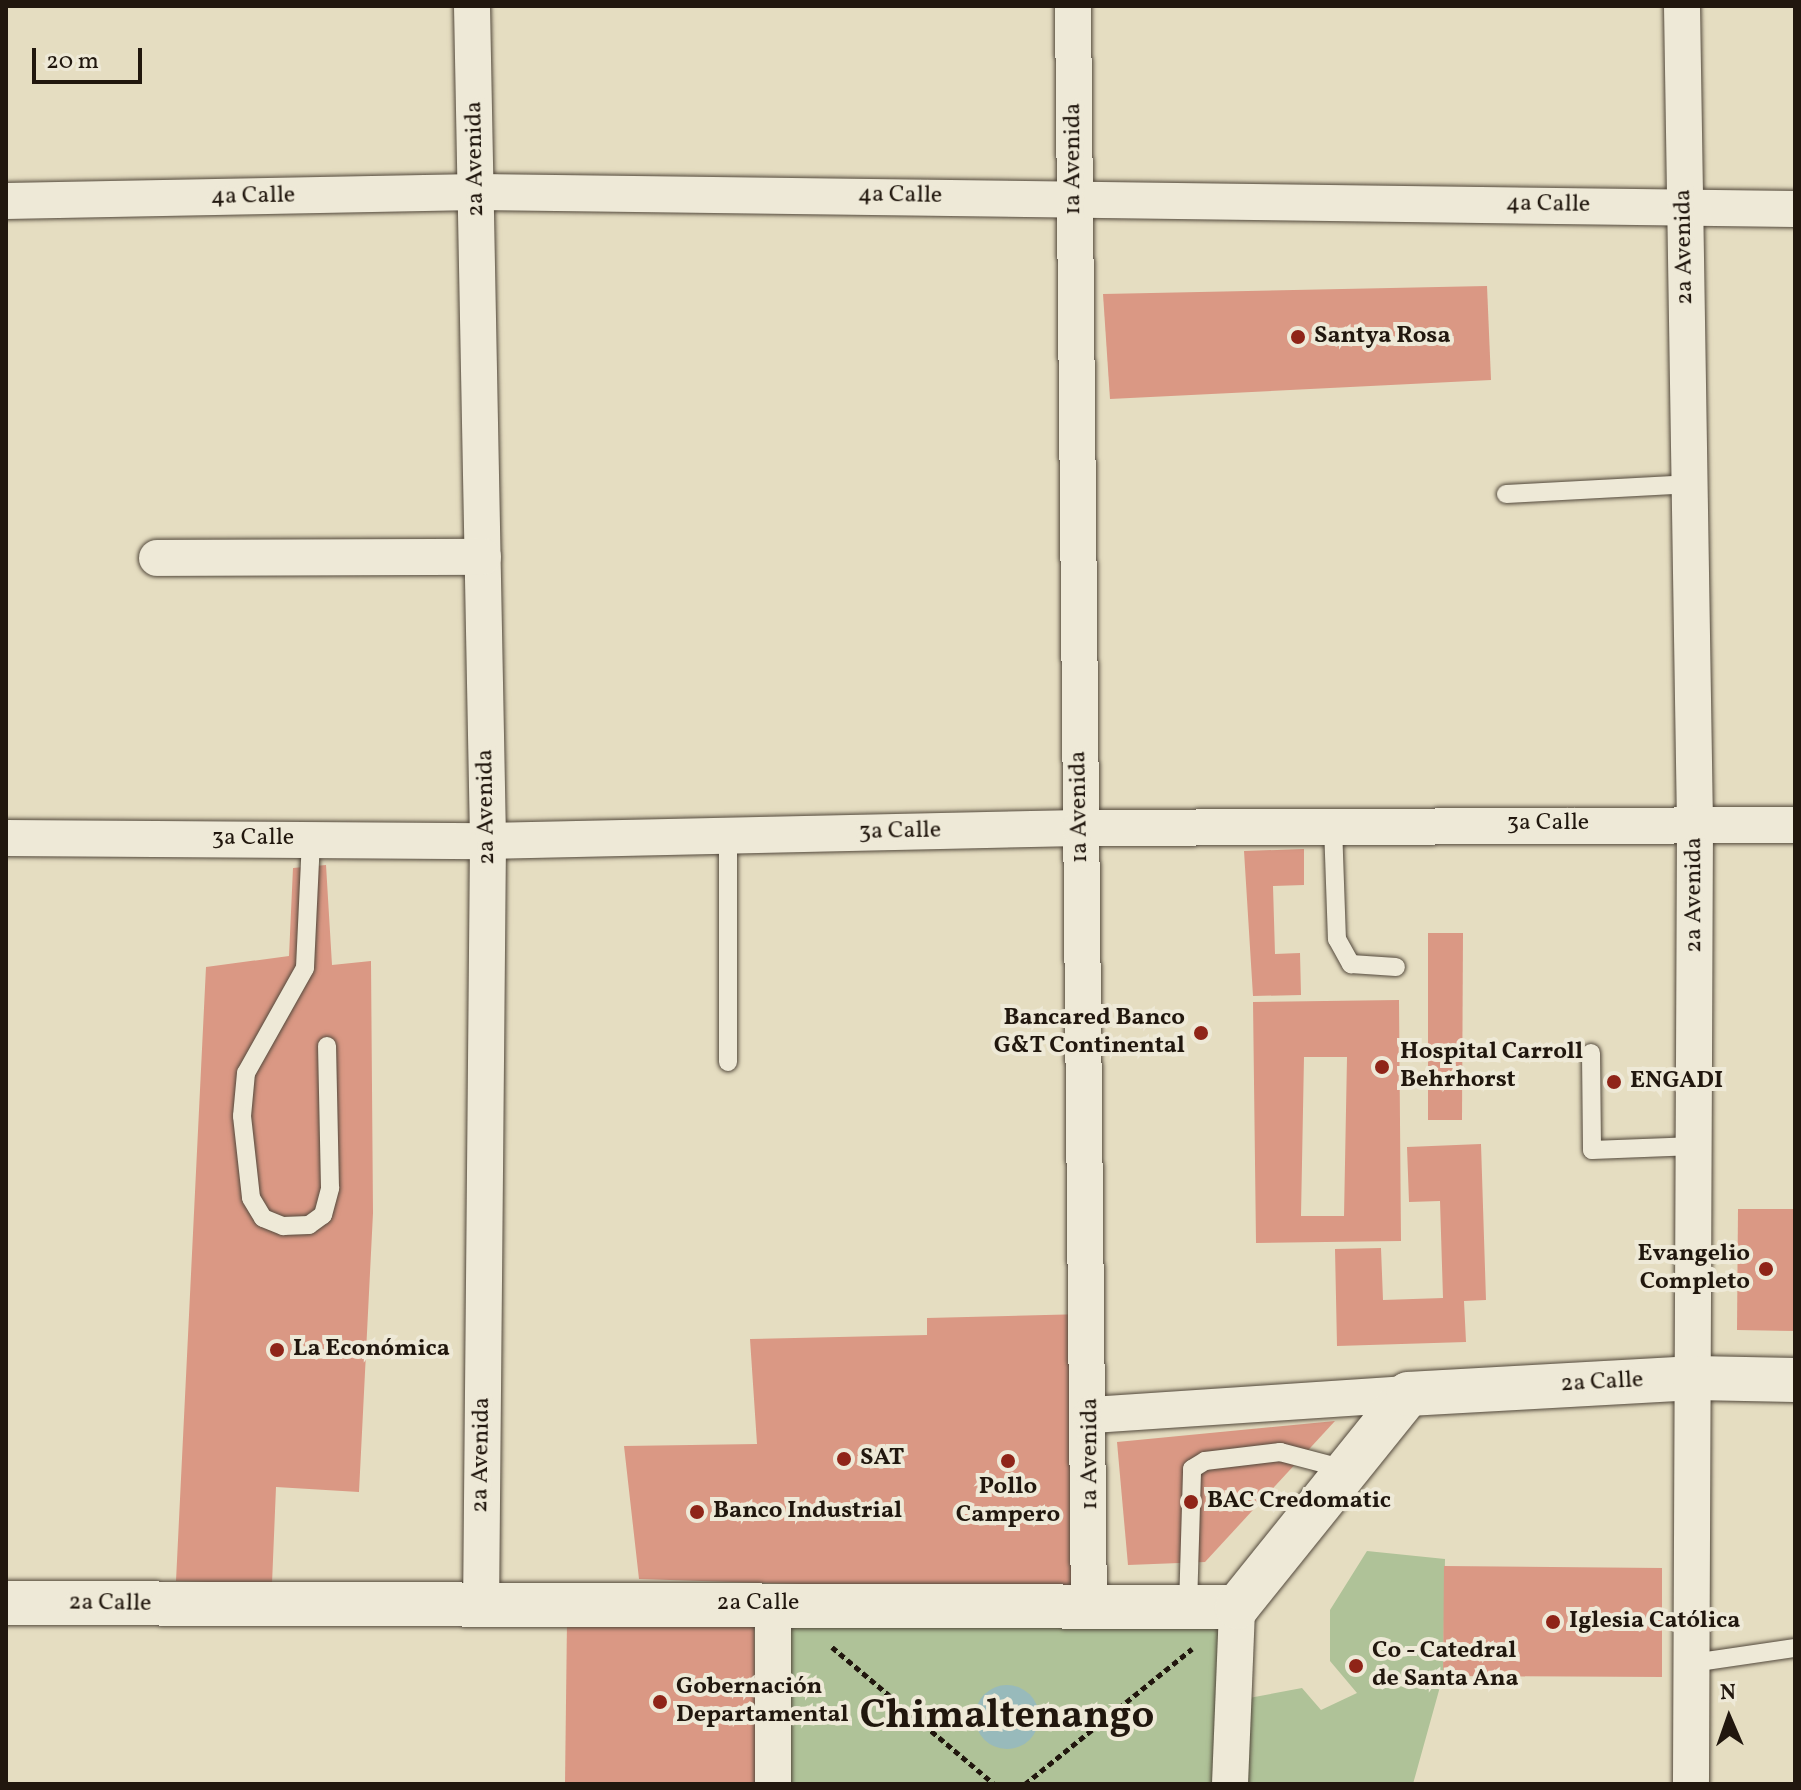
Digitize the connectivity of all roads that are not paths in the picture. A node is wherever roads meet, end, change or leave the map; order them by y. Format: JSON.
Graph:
{"nodes":[{"id":1,"x":472,"y":6,"type":"edge"},
{"id":2,"x":1073,"y":6,"type":"edge"},
{"id":3,"x":1682,"y":6,"type":"edge"},
{"id":4,"x":477,"y":192,"type":"junction"},
{"id":5,"x":1074,"y":198,"type":"junction"},
{"id":6,"x":6,"y":201,"type":"edge"},
{"id":7,"x":1684,"y":207,"type":"junction"},
{"id":8,"x":1795,"y":209,"type":"edge"},
{"id":9,"x":1688,"y":484,"type":"junction"},
{"id":10,"x":1506,"y":494,"type":"dead end"},
{"id":11,"x":483,"y":557,"type":"junction"},
{"id":12,"x":157,"y":558,"type":"dead end"},
{"id":13,"x":1695,"y":823,"type":"junction"},
{"id":14,"x":1795,"y":825,"type":"edge"},
{"id":15,"x":1333,"y":826,"type":"junction"},
{"id":16,"x":1080,"y":828,"type":"junction"},
{"id":17,"x":728,"y":836,"type":"junction"},
{"id":18,"x":6,"y":838,"type":"edge"},
{"id":19,"x":311,"y":840,"type":"junction"},
{"id":20,"x":488,"y":841,"type":"junction"},
{"id":21,"x":1396,"y":967,"type":"dead end"},
{"id":22,"x":327,"y":1046,"type":"dead end"},
{"id":23,"x":1591,"y":1053,"type":"dead end"},
{"id":24,"x":728,"y":1062,"type":"dead end"},
{"id":25,"x":1695,"y":1146,"type":"junction"},
{"id":26,"x":1695,"y":1378,"type":"junction"},
{"id":27,"x":1795,"y":1380,"type":"edge"},
{"id":28,"x":1408,"y":1394,"type":"junction"},
{"id":29,"x":1091,"y":1415,"type":"junction"},
{"id":30,"x":1348,"y":1469,"type":"junction"},
{"id":31,"x":6,"y":1603,"type":"edge"},
{"id":32,"x":773,"y":1604,"type":"junction"},
{"id":33,"x":1089,"y":1607,"type":"junction"},
{"id":34,"x":1188,"y":1607,"type":"junction"},
{"id":35,"x":1237,"y":1607,"type":"junction"},
{"id":36,"x":481,"y":1608,"type":"junction"},
{"id":37,"x":1795,"y":1648,"type":"edge"},
{"id":38,"x":1692,"y":1663,"type":"junction"},
{"id":39,"x":773,"y":1784,"type":"edge"},
{"id":40,"x":1230,"y":1784,"type":"edge"},
{"id":41,"x":1691,"y":1784,"type":"edge"}],
"edges":[{"from":1,"to":4,"type":"street","name":"2a Avenida"},
{"from":2,"to":5,"type":"street","name":"1a Avenida"},
{"from":3,"to":7,"type":"street","name":"2a Avenida"},
{"from":4,"to":5,"type":"street","name":"4a Calle"},
{"from":4,"to":6,"type":"street","name":"4a Calle"},
{"from":4,"to":11,"type":"street","name":"2a Avenida"},
{"from":5,"to":7,"type":"street","name":"4a Calle"},
{"from":5,"to":16,"type":"street","name":"1a Avenida"},
{"from":7,"to":8,"type":"street","name":"4a Calle"},
{"from":7,"to":9,"type":"street","name":"2a Avenida"},
{"from":9,"to":10,"type":"lane"},
{"from":9,"to":13,"type":"street","name":"2a Avenida"},
{"from":11,"to":12,"type":"street"},
{"from":11,"to":20,"type":"street","name":"2a Avenida"},
{"from":13,"to":14,"type":"street","name":"3a Calle"},
{"from":13,"to":15,"type":"street","name":"3a Calle"},
{"from":13,"to":25,"type":"street","name":"2a Avenida"},
{"from":15,"to":16,"type":"street","name":"3a Calle"},
{"from":15,"to":21,"type":"lane"},
{"from":16,"to":17,"type":"street","name":"3a Calle"},
{"from":16,"to":29,"type":"street","name":"1a Avenida"},
{"from":17,"to":20,"type":"street","name":"3a Calle"},
{"from":17,"to":24,"type":"lane"},
{"from":18,"to":19,"type":"street","name":"3a Calle"},
{"from":19,"to":20,"type":"street","name":"3a Calle"},
{"from":19,"to":22,"type":"lane"},
{"from":20,"to":36,"type":"street","name":"2a Avenida"},
{"from":23,"to":25,"type":"lane"},
{"from":25,"to":26,"type":"street","name":"2a Avenida"},
{"from":26,"to":27,"type":"main road","name":"2a Calle"},
{"from":26,"to":28,"type":"main road","name":"2a Calle"},
{"from":26,"to":38,"type":"street","name":"2a Avenida"},
{"from":28,"to":29,"type":"street","name":"2a Calle"},
{"from":28,"to":30,"type":"main road"},
{"from":29,"to":33,"type":"street","name":"1a Avenida"},
{"from":30,"to":34,"type":"lane"},
{"from":30,"to":35,"type":"main road"},
{"from":31,"to":36,"type":"main road","name":"2a Calle"},
{"from":32,"to":33,"type":"main road","name":"2a Calle"},
{"from":32,"to":36,"type":"main road","name":"2a Calle"},
{"from":32,"to":39,"type":"street"},
{"from":33,"to":34,"type":"main road","name":"2a Calle"},
{"from":34,"to":35,"type":"main road","name":"2a Calle"},
{"from":35,"to":40,"type":"street"},
{"from":37,"to":38,"type":"lane"},
{"from":38,"to":41,"type":"street","name":"2a Avenida"}]}
